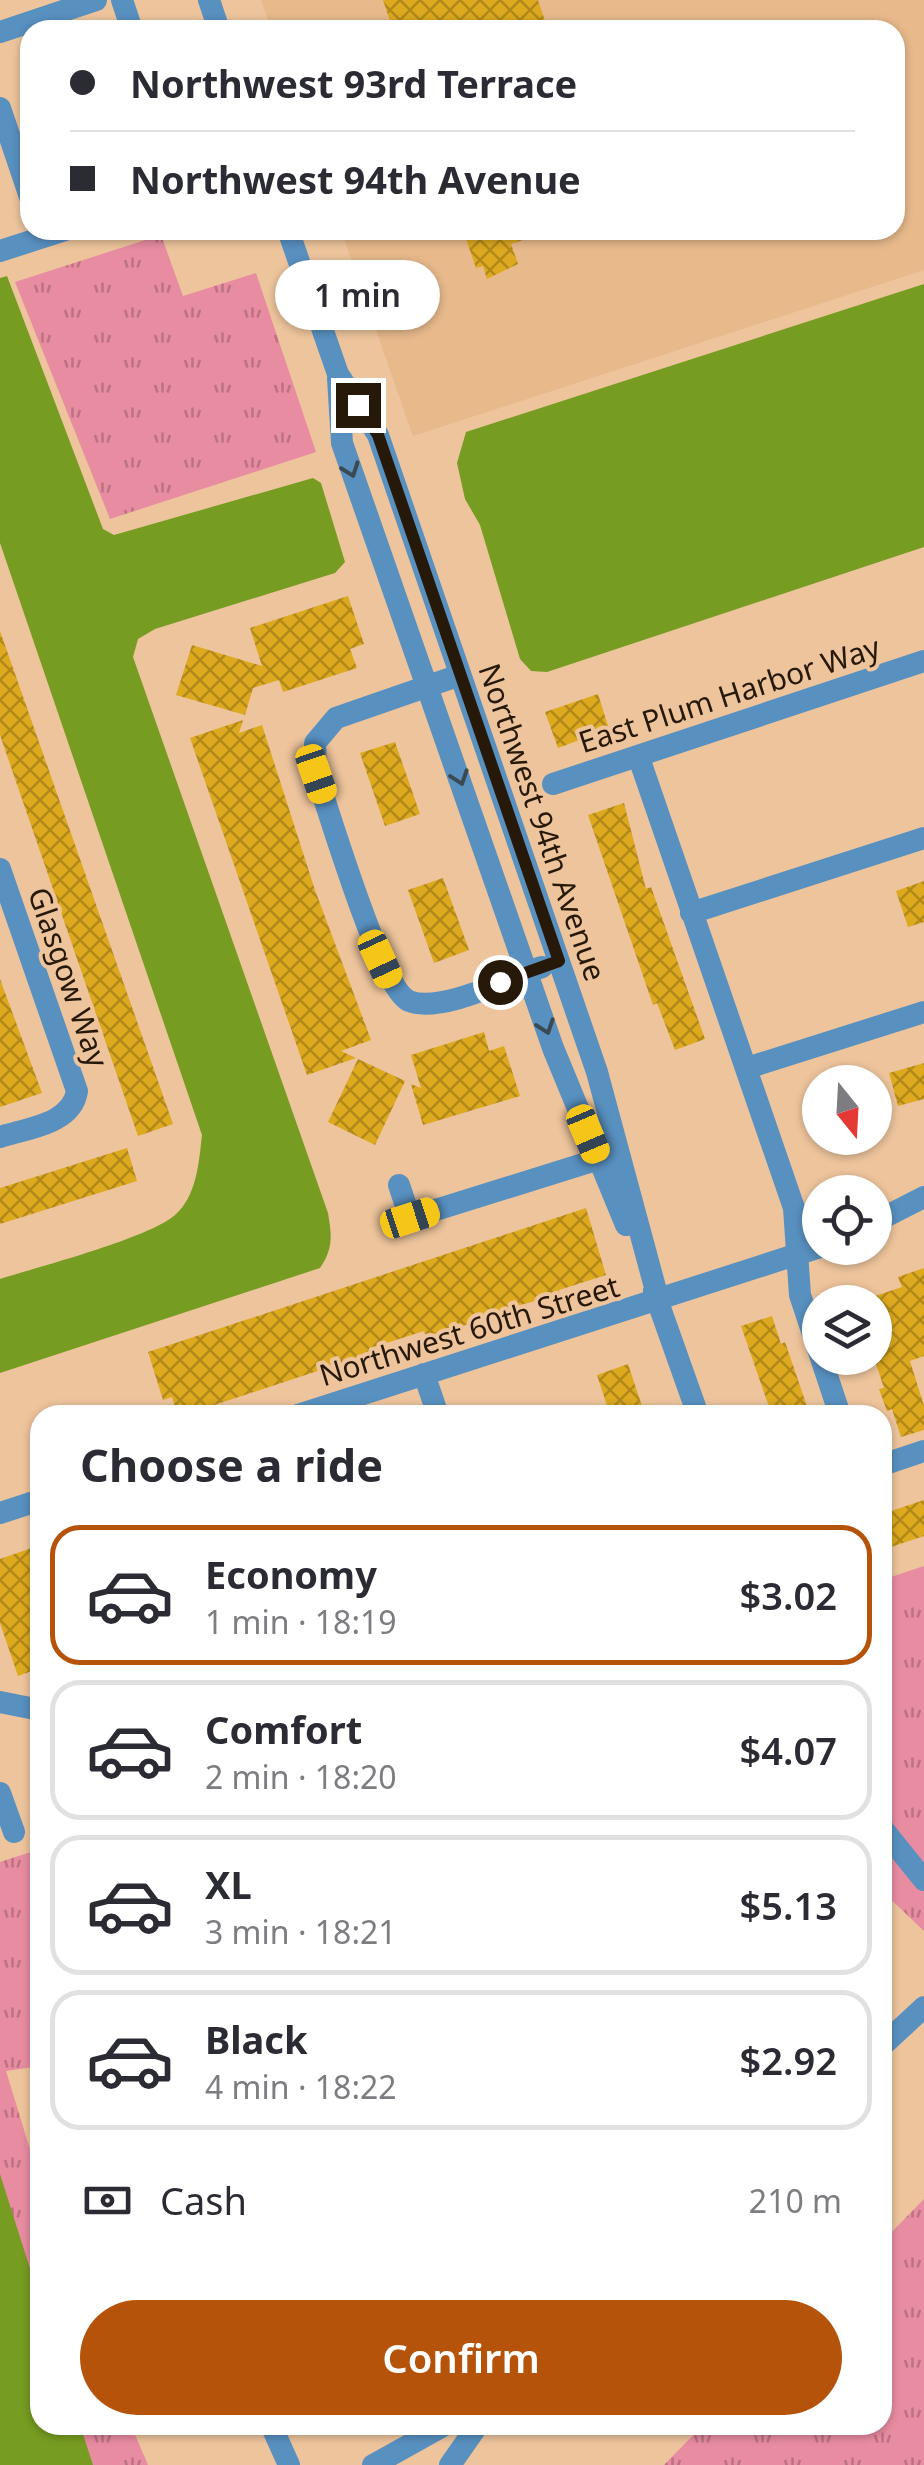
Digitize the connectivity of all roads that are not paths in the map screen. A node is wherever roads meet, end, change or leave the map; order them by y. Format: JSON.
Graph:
{"nodes":[{"id":1,"x":96,"y":0,"type":"edge"},
{"id":2,"x":36,"y":20,"type":"edge"},
{"id":3,"x":0,"y":108,"type":"edge"},
{"id":4,"x":20,"y":162,"type":"edge"},
{"id":5,"x":30,"y":240,"type":"edge"},
{"id":6,"x":291,"y":240,"type":"edge"},
{"id":7,"x":0,"y":252,"type":"edge"},
{"id":8,"x":338,"y":374,"type":"junction"},
{"id":9,"x":924,"y":661,"type":"edge"},
{"id":10,"x":460,"y":675,"type":"junction"},
{"id":11,"x":428,"y":686,"type":"junction"},
{"id":12,"x":639,"y":758,"type":"junction"},
{"id":13,"x":553,"y":784,"type":"dead end"},
{"id":14,"x":924,"y":838,"type":"edge"},
{"id":15,"x":0,"y":868,"type":"edge"},
{"id":16,"x":692,"y":914,"type":"junction"},
{"id":17,"x":559,"y":961,"type":"junction"},
{"id":18,"x":527,"y":972,"type":"junction"},
{"id":19,"x":924,"y":1012,"type":"edge"},
{"id":20,"x":747,"y":1068,"type":"junction"},
{"id":21,"x":0,"y":1137,"type":"edge"},
{"id":22,"x":598,"y":1159,"type":"junction"},
{"id":23,"x":399,"y":1184,"type":"dead end"},
{"id":24,"x":924,"y":1197,"type":"edge"},
{"id":25,"x":892,"y":1213,"type":"edge"},
{"id":26,"x":802,"y":1230,"type":"edge"},
{"id":27,"x":802,"y":1254,"type":"edge"},
{"id":28,"x":659,"y":1302,"type":"junction"},
{"id":29,"x":424,"y":1374,"type":"junction"},
{"id":30,"x":826,"y":1375,"type":"edge"},
{"id":31,"x":329,"y":1405,"type":"edge"},
{"id":32,"x":435,"y":1405,"type":"edge"},
{"id":33,"x":695,"y":1405,"type":"edge"},
{"id":34,"x":837,"y":1405,"type":"edge"},
{"id":35,"x":924,"y":1451,"type":"edge"},
{"id":36,"x":892,"y":1461,"type":"edge"},
{"id":37,"x":30,"y":1503,"type":"edge"},
{"id":38,"x":0,"y":1513,"type":"edge"},
{"id":39,"x":0,"y":1702,"type":"edge"},
{"id":40,"x":30,"y":1708,"type":"edge"},
{"id":41,"x":0,"y":1793,"type":"edge"},
{"id":42,"x":14,"y":1832,"type":"dead end"},
{"id":43,"x":892,"y":1840,"type":"edge"},
{"id":44,"x":924,"y":1880,"type":"edge"},
{"id":45,"x":924,"y":2006,"type":"edge"},
{"id":46,"x":892,"y":2019,"type":"edge"},
{"id":47,"x":903,"y":2026,"type":"junction"},
{"id":48,"x":892,"y":2036,"type":"edge"},
{"id":49,"x":276,"y":2435,"type":"edge"},
{"id":50,"x":427,"y":2435,"type":"edge"},
{"id":51,"x":471,"y":2435,"type":"edge"},
{"id":52,"x":289,"y":2465,"type":"edge"},
{"id":53,"x":373,"y":2465,"type":"edge"},
{"id":54,"x":450,"y":2465,"type":"edge"}],
"edges":[{"from":1,"to":2,"type":"street"},
{"from":3,"to":4,"type":"street"},
{"from":5,"to":7,"type":"street"},
{"from":6,"to":8,"type":"street","name":"Northwest 94th Avenue"},
{"from":8,"to":10,"type":"street","name":"Northwest 94th Avenue"},
{"from":8,"to":11,"type":"street","name":"Northwest 94th Avenue","one_way":true},
{"from":9,"to":12,"type":"street","name":"East Plum Harbor Way"},
{"from":10,"to":11,"type":"street"},
{"from":10,"to":17,"type":"street","name":"Northwest 94th Avenue"},
{"from":11,"to":18,"type":"street","name":"Northwest 94th Avenue","one_way":true},
{"from":11,"to":18,"type":"street"},
{"from":12,"to":13,"type":"street","name":"East Plum Harbor Way"},
{"from":12,"to":16,"type":"street"},
{"from":14,"to":16,"type":"street"},
{"from":15,"to":21,"type":"street","name":"Glasgow Way"},
{"from":16,"to":20,"type":"street"},
{"from":17,"to":18,"type":"street"},
{"from":17,"to":28,"type":"street","name":"Northwest 94th Avenue"},
{"from":18,"to":22,"type":"street","name":"Northwest 94th Avenue","one_way":true},
{"from":19,"to":20,"type":"street"},
{"from":20,"to":26,"type":"street"},
{"from":22,"to":23,"type":"street"},
{"from":22,"to":28,"type":"street","name":"Northwest 94th Avenue"},
{"from":24,"to":25,"type":"street"},
{"from":27,"to":28,"type":"street","name":"Northwest 60th Street"},
{"from":28,"to":29,"type":"street","name":"Northwest 60th Street"},
{"from":28,"to":33,"type":"street","name":"Northwest 94th Avenue"},
{"from":29,"to":31,"type":"street","name":"Northwest 60th Street"},
{"from":29,"to":32,"type":"street"},
{"from":30,"to":34,"type":"street"},
{"from":35,"to":36,"type":"street"},
{"from":37,"to":38,"type":"street"},
{"from":39,"to":40,"type":"street"},
{"from":41,"to":42,"type":"street"},
{"from":43,"to":44,"type":"street"},
{"from":45,"to":47,"type":"street"},
{"from":46,"to":47,"type":"street"},
{"from":47,"to":48,"type":"street"},
{"from":49,"to":52,"type":"street"},
{"from":50,"to":53,"type":"street"},
{"from":51,"to":54,"type":"street"}]}
